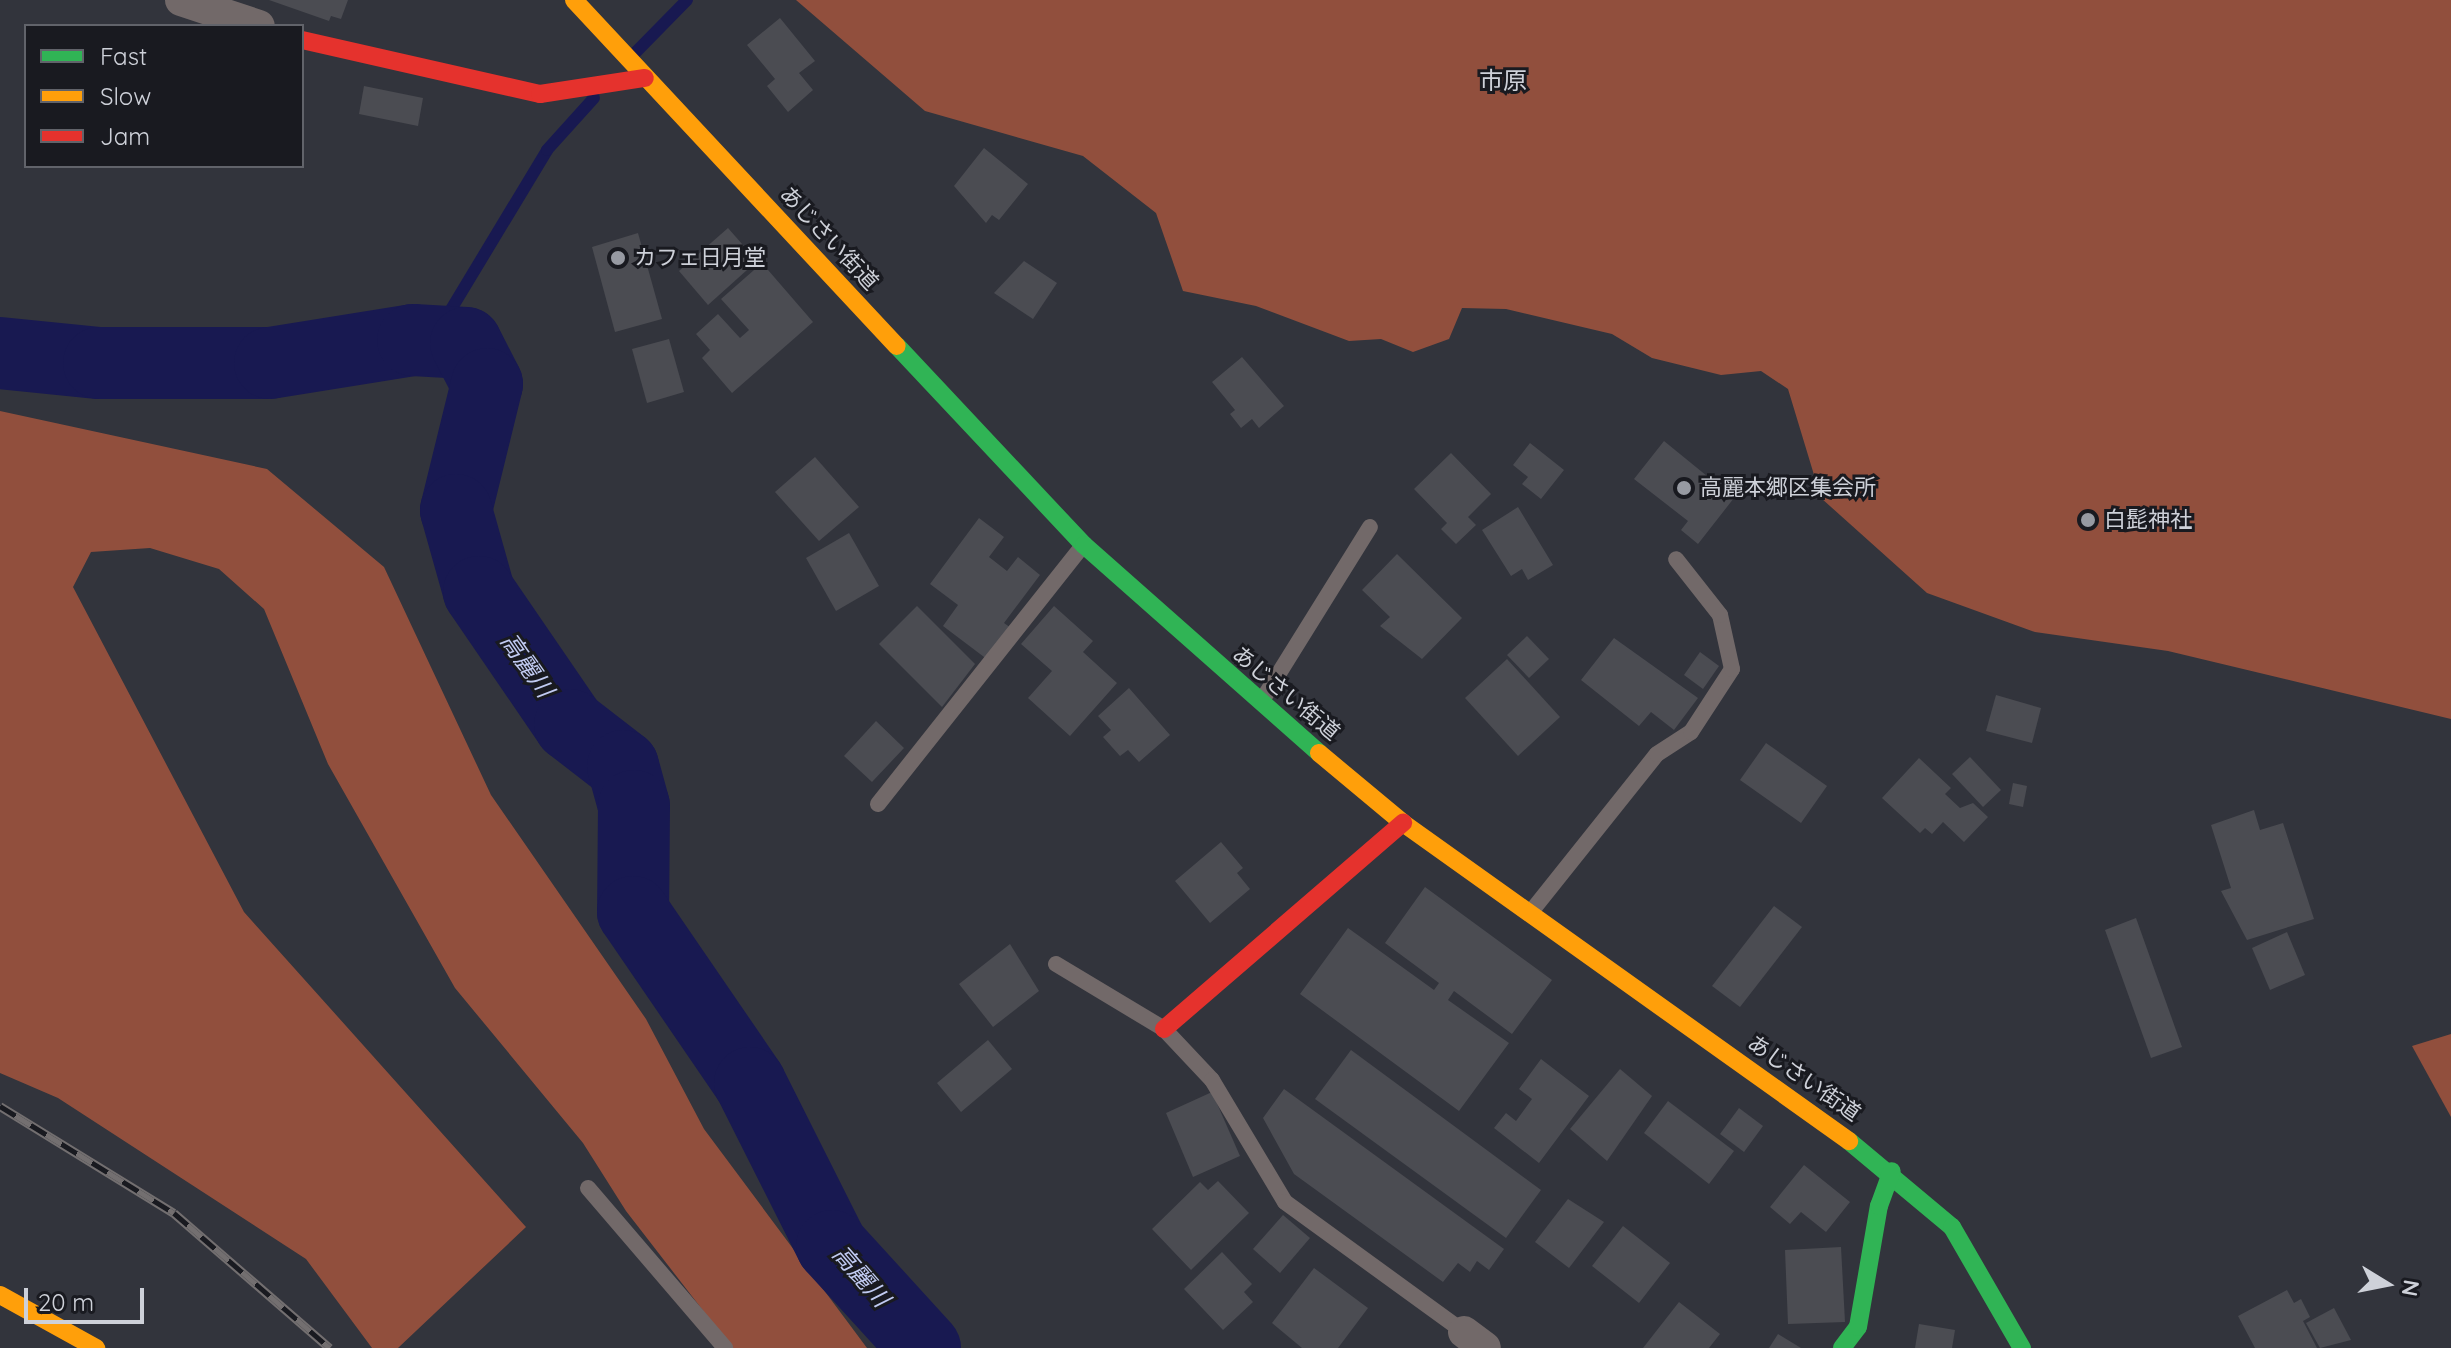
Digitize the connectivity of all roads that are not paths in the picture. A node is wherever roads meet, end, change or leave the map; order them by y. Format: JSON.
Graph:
{"nodes":[{"id":1,"x":181,"y":0,"type":"edge"},
{"id":2,"x":574,"y":0,"type":"edge"},
{"id":3,"x":253,"y":24,"type":"edge"},
{"id":4,"x":304,"y":40,"type":"edge"},
{"id":5,"x":635,"y":66,"type":"junction"},
{"id":6,"x":1370,"y":527,"type":"dead end"},
{"id":7,"x":1084,"y":545,"type":"junction"},
{"id":8,"x":1676,"y":559,"type":"dead end"},
{"id":9,"x":1259,"y":704,"type":"junction"},
{"id":10,"x":878,"y":804,"type":"dead end"},
{"id":11,"x":1403,"y":823,"type":"junction"},
{"id":12,"x":1529,"y":914,"type":"junction"},
{"id":13,"x":1056,"y":964,"type":"dead end"},
{"id":14,"x":1164,"y":1029,"type":"junction"},
{"id":15,"x":1892,"y":1171,"type":"junction"},
{"id":16,"x":588,"y":1188,"type":"dead end"},
{"id":17,"x":0,"y":1295,"type":"edge"},
{"id":18,"x":1475,"y":1340,"type":"edge"},
{"id":19,"x":96,"y":1348,"type":"edge"},
{"id":20,"x":725,"y":1348,"type":"edge"},
{"id":21,"x":1842,"y":1348,"type":"edge"},
{"id":22,"x":2022,"y":1348,"type":"edge"}],
"edges":[{"from":1,"to":3,"type":"street"},
{"from":2,"to":5,"type":"main road","name":"あじさい街道"},
{"from":4,"to":5,"type":"main road"},
{"from":5,"to":7,"type":"main road","name":"あじさい街道"},
{"from":6,"to":9,"type":"lane"},
{"from":7,"to":9,"type":"main road","name":"あじさい街道"},
{"from":7,"to":10,"type":"lane"},
{"from":8,"to":12,"type":"lane"},
{"from":9,"to":11,"type":"main road","name":"あじさい街道"},
{"from":11,"to":12,"type":"main road","name":"あじさい街道"},
{"from":11,"to":14,"type":"main road"},
{"from":12,"to":15,"type":"main road","name":"あじさい街道"},
{"from":13,"to":14,"type":"lane"},
{"from":14,"to":18,"type":"lane"},
{"from":15,"to":21,"type":"main road"},
{"from":15,"to":22,"type":"main road","name":"あじさい街道"},
{"from":16,"to":20,"type":"lane"},
{"from":17,"to":19,"type":"main road"}]}
